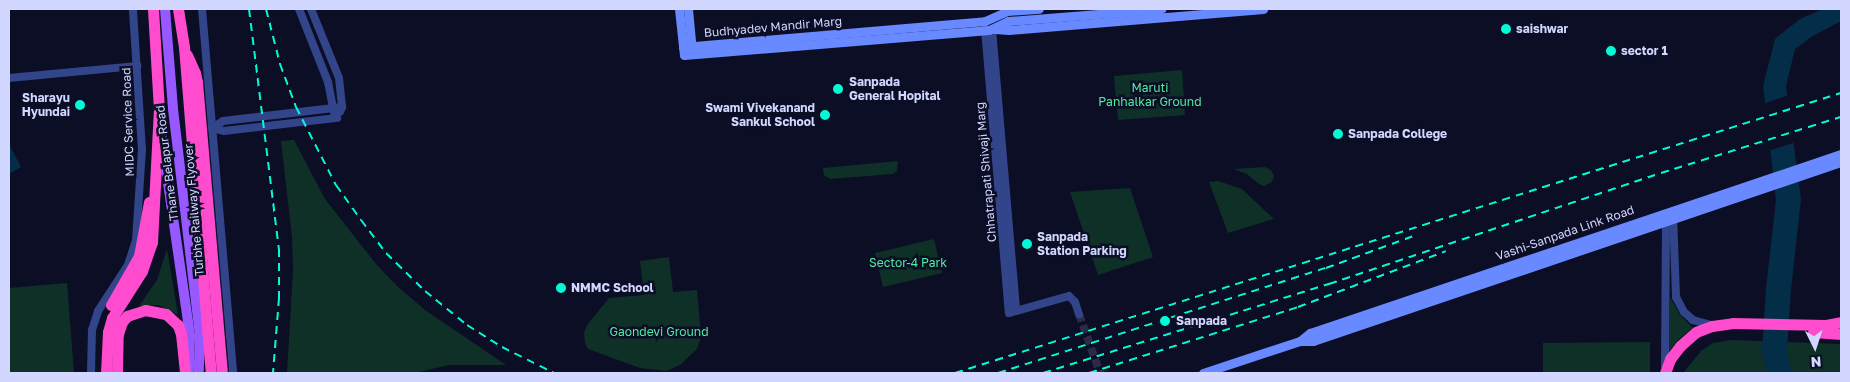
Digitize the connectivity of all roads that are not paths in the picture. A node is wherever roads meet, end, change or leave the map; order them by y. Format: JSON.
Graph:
{"nodes":[{"id":1,"x":133,"y":9,"type":"edge"},
{"id":2,"x":153,"y":9,"type":"edge"},
{"id":3,"x":165,"y":9,"type":"edge"},
{"id":4,"x":178,"y":9,"type":"edge"},
{"id":5,"x":202,"y":9,"type":"edge"},
{"id":6,"x":299,"y":9,"type":"edge"},
{"id":7,"x":311,"y":9,"type":"edge"},
{"id":8,"x":679,"y":9,"type":"edge"},
{"id":9,"x":688,"y":9,"type":"edge"},
{"id":10,"x":1000,"y":9,"type":"edge"},
{"id":11,"x":1039,"y":9,"type":"edge"},
{"id":12,"x":1162,"y":9,"type":"edge"},
{"id":13,"x":1263,"y":9,"type":"edge"},
{"id":14,"x":989,"y":25,"type":"junction"},
{"id":15,"x":688,"y":50,"type":"junction"},
{"id":16,"x":137,"y":66,"type":"junction"},
{"id":17,"x":9,"y":78,"type":"edge"},
{"id":18,"x":192,"y":83,"type":"junction"},
{"id":19,"x":342,"y":107,"type":"junction"},
{"id":20,"x":331,"y":108,"type":"junction"},
{"id":21,"x":159,"y":110,"type":"junction"},
{"id":22,"x":337,"y":118,"type":"junction"},
{"id":23,"x":212,"y":128,"type":"junction"},
{"id":24,"x":1841,"y":154,"type":"edge"},
{"id":25,"x":1841,"y":162,"type":"edge"},
{"id":26,"x":1812,"y":167,"type":"junction"},
{"id":27,"x":154,"y":181,"type":"junction"},
{"id":28,"x":1670,"y":215,"type":"junction"},
{"id":29,"x":1079,"y":314,"type":"tunnel mouth"},
{"id":30,"x":1841,"y":322,"type":"edge"},
{"id":31,"x":1712,"y":326,"type":"junction"},
{"id":32,"x":1733,"y":327,"type":"junction"},
{"id":33,"x":1793,"y":328,"type":"junction"},
{"id":34,"x":1841,"y":334,"type":"edge"},
{"id":35,"x":1213,"y":372,"type":"edge"},
{"id":36,"x":91,"y":373,"type":"edge"},
{"id":37,"x":98,"y":373,"type":"edge"},
{"id":38,"x":106,"y":373,"type":"edge"},
{"id":39,"x":117,"y":373,"type":"edge"},
{"id":40,"x":187,"y":373,"type":"edge"},
{"id":41,"x":200,"y":373,"type":"edge"},
{"id":42,"x":211,"y":373,"type":"edge"},
{"id":43,"x":222,"y":373,"type":"edge"},
{"id":44,"x":233,"y":373,"type":"edge"},
{"id":45,"x":1203,"y":373,"type":"edge"},
{"id":46,"x":1665,"y":373,"type":"edge"},
{"id":47,"x":1673,"y":373,"type":"edge"}],
"edges":[{"from":1,"to":16,"type":"street","name":"MIDC Service Road"},
{"from":2,"to":21,"type":"highway"},
{"from":3,"to":41,"type":"main road","name":"Thane Belapur Road"},
{"from":4,"to":18,"type":"highway","name":"Turbhe Railway Flyover"},
{"from":5,"to":23,"type":"street"},
{"from":6,"to":20,"type":"street"},
{"from":7,"to":19,"type":"street"},
{"from":8,"to":15,"type":"main road"},
{"from":9,"to":15,"type":"main road"},
{"from":10,"to":14,"type":"main road"},
{"from":11,"to":14,"type":"main road"},
{"from":12,"to":14,"type":"main road"},
{"from":13,"to":14,"type":"main road"},
{"from":14,"to":15,"type":"main road","name":"Budhyadev Mandir Marg"},
{"from":14,"to":29,"type":"street","name":"Chhatrapati Shivaji Marg"},
{"from":16,"to":17,"type":"street"},
{"from":16,"to":36,"type":"street","name":"MIDC Service Road"},
{"from":18,"to":42,"type":"highway","name":"Turbhe Railway Flyover"},
{"from":18,"to":43,"type":"highway","name":"Turbhe Railway Flyover"},
{"from":19,"to":20,"type":"street"},
{"from":19,"to":22,"type":"street"},
{"from":20,"to":22,"type":"street"},
{"from":20,"to":23,"type":"street"},
{"from":21,"to":27,"type":"highway"},
{"from":21,"to":40,"type":"main road","name":"Thane Belapur Road"},
{"from":22,"to":23,"type":"street"},
{"from":23,"to":44,"type":"street"},
{"from":24,"to":26,"type":"main road","name":"Vashi-Sanpada Link Road"},
{"from":25,"to":26,"type":"main road","name":"Vashi-Sanpada Link Road"},
{"from":26,"to":28,"type":"main road","name":"Vashi-Sanpada Link Road"},
{"from":27,"to":37,"type":"highway"},
{"from":27,"to":38,"type":"highway"},
{"from":28,"to":31,"type":"street"},
{"from":28,"to":35,"type":"main road","name":"Vashi-Sanpada Link Road"},
{"from":28,"to":46,"type":"street"},
{"from":30,"to":33,"type":"highway"},
{"from":31,"to":32,"type":"highway"},
{"from":31,"to":46,"type":"highway"},
{"from":32,"to":33,"type":"highway"},
{"from":32,"to":47,"type":"highway"},
{"from":33,"to":34,"type":"highway"},
{"from":35,"to":45,"type":"main road","name":"Vashi-Sanpada Link Road"},
{"from":39,"to":40,"type":"highway"}]}
